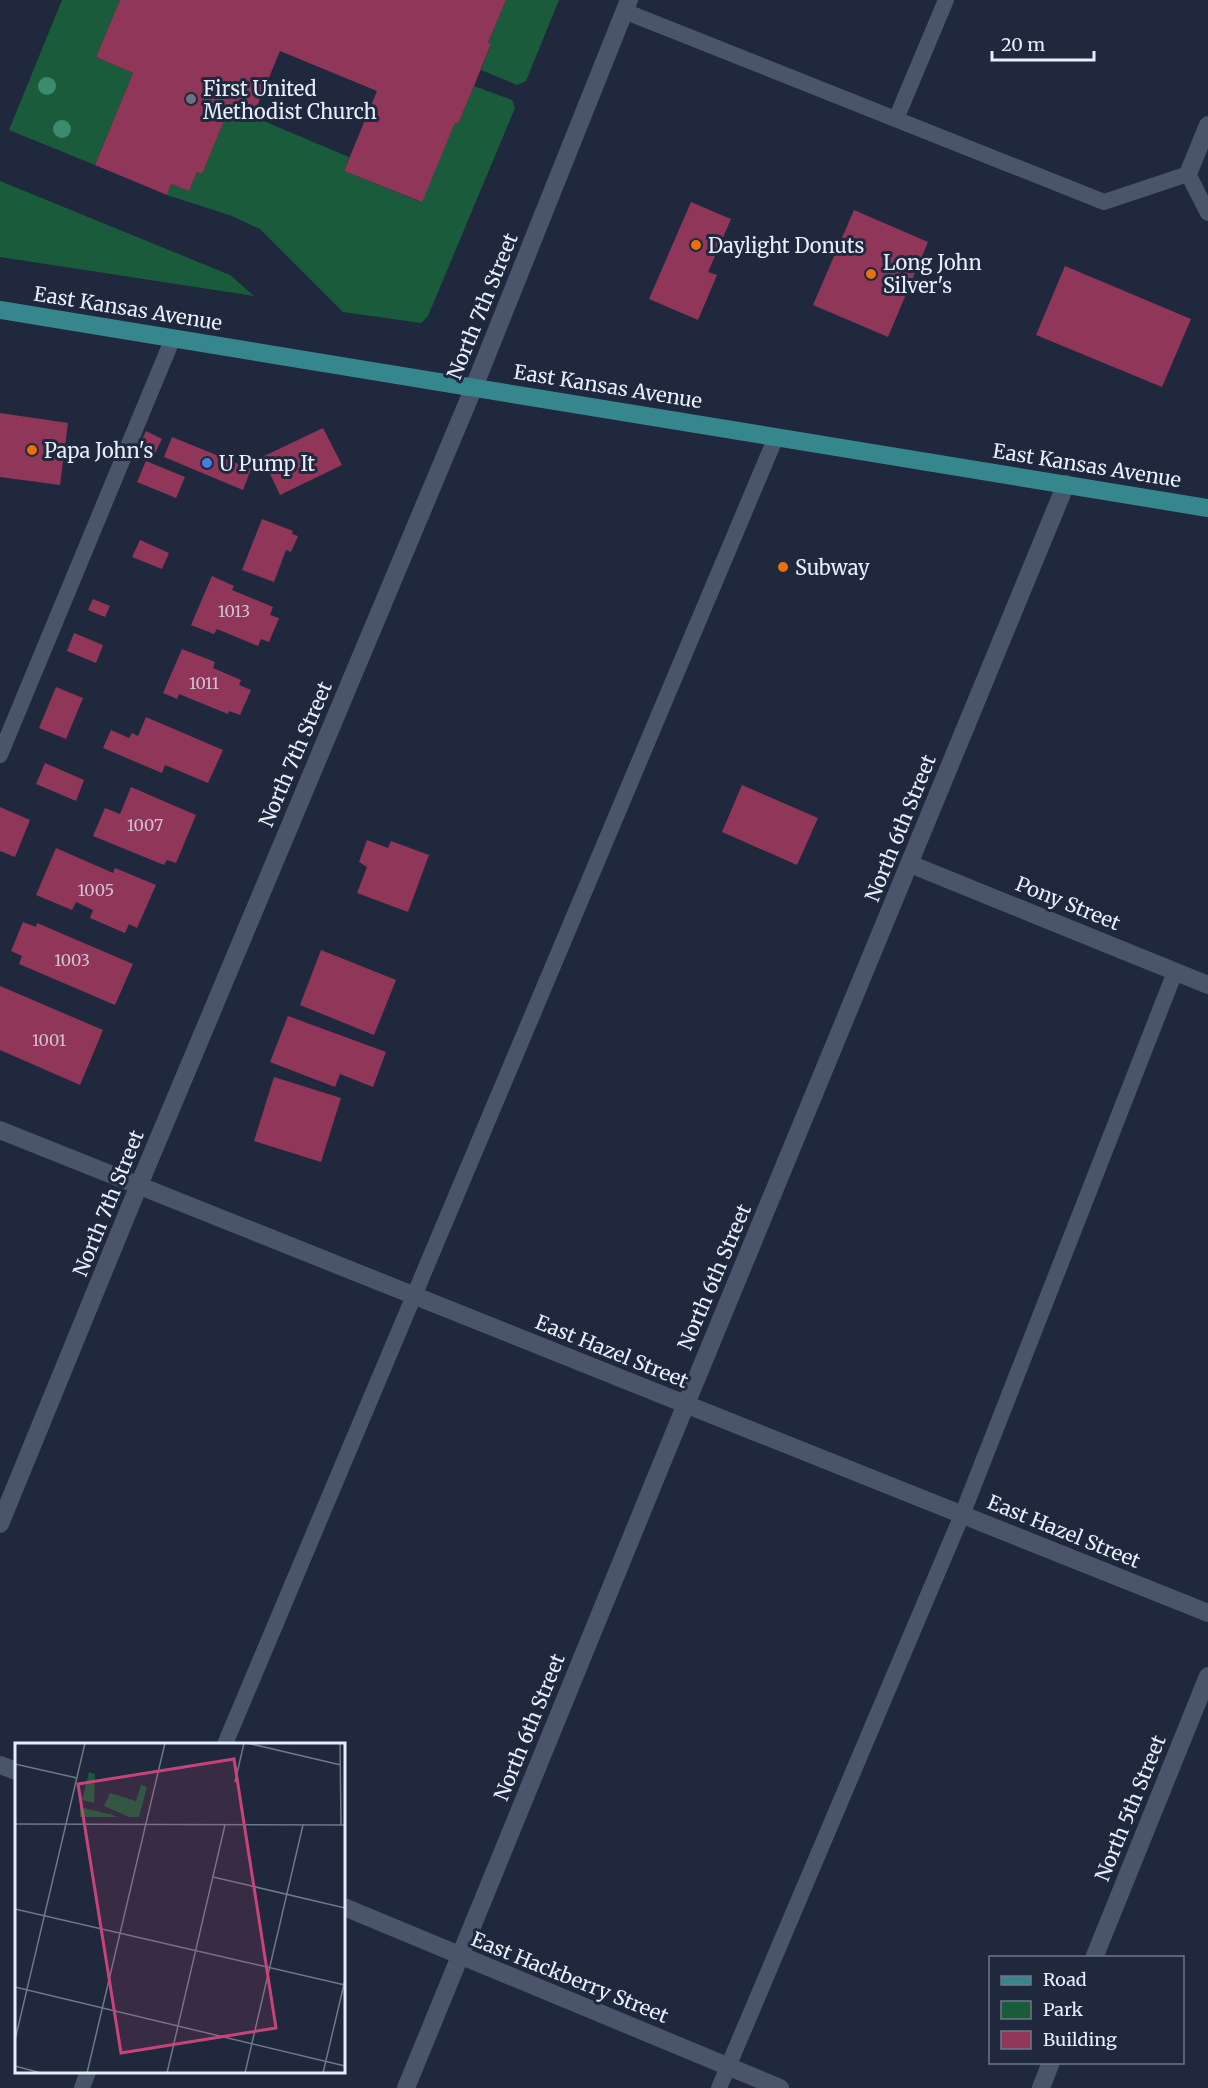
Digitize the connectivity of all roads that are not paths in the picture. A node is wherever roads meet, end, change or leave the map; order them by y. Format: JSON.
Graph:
{"nodes":[{"id":1,"x":946,"y":0,"type":"edge"},
{"id":2,"x":626,"y":5,"type":"edge"},
{"id":3,"x":896,"y":119,"type":"junction"},
{"id":4,"x":1208,"y":125,"type":"edge"},
{"id":5,"x":1188,"y":174,"type":"junction"},
{"id":6,"x":1208,"y":213,"type":"edge"},
{"id":7,"x":0,"y":310,"type":"edge"},
{"id":8,"x":172,"y":338,"type":"junction"},
{"id":9,"x":474,"y":387,"type":"junction"},
{"id":10,"x":776,"y":437,"type":"junction"},
{"id":11,"x":1066,"y":484,"type":"junction"},
{"id":12,"x":1208,"y":508,"type":"edge"},
{"id":13,"x":0,"y":755,"type":"edge"},
{"id":14,"x":910,"y":864,"type":"junction"},
{"id":15,"x":1175,"y":972,"type":"junction"},
{"id":16,"x":1208,"y":985,"type":"edge"},
{"id":17,"x":0,"y":1130,"type":"edge"},
{"id":18,"x":139,"y":1185,"type":"junction"},
{"id":19,"x":414,"y":1295,"type":"junction"},
{"id":20,"x":686,"y":1404,"type":"junction"},
{"id":21,"x":962,"y":1515,"type":"junction"},
{"id":22,"x":0,"y":1524,"type":"edge"},
{"id":23,"x":1208,"y":1613,"type":"edge"},
{"id":24,"x":1208,"y":1676,"type":"edge"},
{"id":25,"x":225,"y":1743,"type":"edge"},
{"id":26,"x":0,"y":1765,"type":"edge"},
{"id":27,"x":15,"y":1772,"type":"edge"},
{"id":28,"x":345,"y":1907,"type":"edge"},
{"id":29,"x":460,"y":1955,"type":"junction"},
{"id":30,"x":1095,"y":1956,"type":"edge"},
{"id":31,"x":1050,"y":2064,"type":"edge"},
{"id":32,"x":728,"y":2066,"type":"junction"},
{"id":33,"x":88,"y":2073,"type":"edge"},
{"id":34,"x":82,"y":2088,"type":"edge"},
{"id":35,"x":406,"y":2088,"type":"edge"},
{"id":36,"x":719,"y":2088,"type":"edge"},
{"id":37,"x":780,"y":2088,"type":"edge"},
{"id":38,"x":1041,"y":2088,"type":"edge"}],
"edges":[{"from":1,"to":3,"type":"lane"},
{"from":2,"to":3,"type":"lane"},
{"from":2,"to":9,"type":"street","name":"North 7th Street"},
{"from":3,"to":5,"type":"lane"},
{"from":4,"to":5,"type":"street"},
{"from":5,"to":6,"type":"lane"},
{"from":7,"to":8,"type":"main road","name":"East Kansas Avenue"},
{"from":8,"to":9,"type":"main road","name":"East Kansas Avenue"},
{"from":8,"to":13,"type":"lane"},
{"from":9,"to":10,"type":"main road","name":"East Kansas Avenue"},
{"from":9,"to":18,"type":"street","name":"North 7th Street"},
{"from":10,"to":11,"type":"main road","name":"East Kansas Avenue"},
{"from":10,"to":19,"type":"lane"},
{"from":11,"to":12,"type":"main road","name":"East Kansas Avenue"},
{"from":11,"to":14,"type":"street","name":"North 6th Street"},
{"from":14,"to":15,"type":"street","name":"Pony Street"},
{"from":14,"to":20,"type":"street","name":"North 6th Street"},
{"from":15,"to":16,"type":"street","name":"Pony Street"},
{"from":15,"to":21,"type":"lane"},
{"from":17,"to":18,"type":"street","name":"East Hazel Street"},
{"from":18,"to":19,"type":"street","name":"East Hazel Street"},
{"from":18,"to":22,"type":"street","name":"North 7th Street"},
{"from":19,"to":20,"type":"street","name":"East Hazel Street"},
{"from":19,"to":25,"type":"lane"},
{"from":20,"to":21,"type":"street","name":"East Hazel Street"},
{"from":20,"to":29,"type":"street","name":"North 6th Street"},
{"from":21,"to":23,"type":"street","name":"East Hazel Street"},
{"from":21,"to":32,"type":"lane"},
{"from":24,"to":30,"type":"street","name":"North 5th Street"},
{"from":26,"to":27,"type":"street"},
{"from":28,"to":29,"type":"street","name":"East Hackberry Street"},
{"from":29,"to":32,"type":"street","name":"East Hackberry Street"},
{"from":29,"to":35,"type":"street","name":"North 6th Street"},
{"from":31,"to":38,"type":"street"},
{"from":32,"to":36,"type":"lane"},
{"from":32,"to":37,"type":"street","name":"East Hackberry Street"},
{"from":33,"to":34,"type":"lane"}]}
